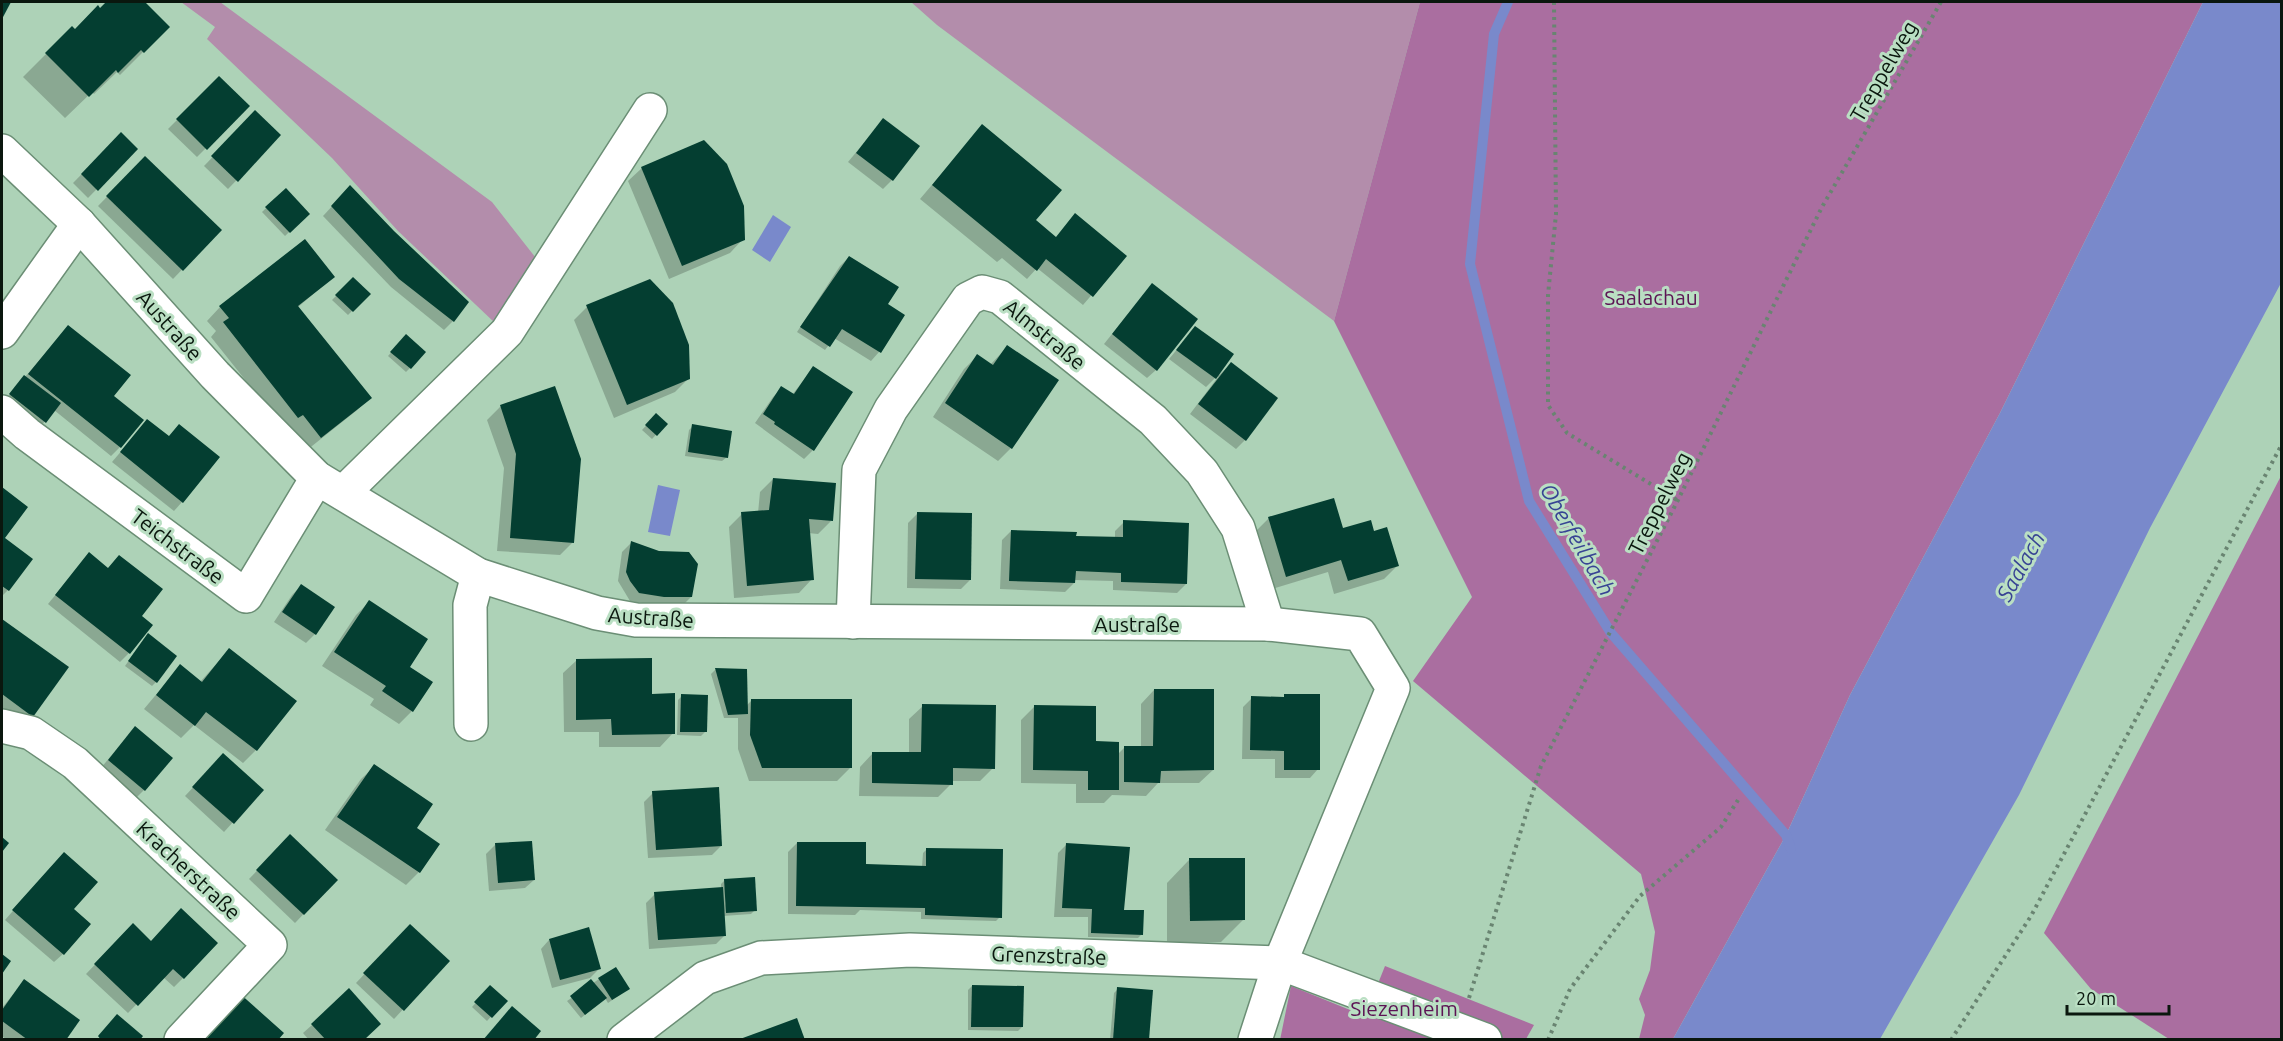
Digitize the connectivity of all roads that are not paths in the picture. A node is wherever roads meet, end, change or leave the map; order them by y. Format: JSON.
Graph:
{"nodes":[{"id":1,"x":650,"y":110,"type":"dead end"},
{"id":2,"x":2,"y":151,"type":"edge"},
{"id":3,"x":80,"y":224,"type":"junction"},
{"id":4,"x":2,"y":332,"type":"edge"},
{"id":5,"x":2,"y":412,"type":"edge"},
{"id":6,"x":330,"y":486,"type":"junction"},
{"id":7,"x":478,"y":575,"type":"junction"},
{"id":8,"x":853,"y":622,"type":"junction"},
{"id":9,"x":1268,"y":624,"type":"junction"},
{"id":10,"x":471,"y":724,"type":"dead end"},
{"id":11,"x":2,"y":726,"type":"edge"},
{"id":12,"x":1280,"y":963,"type":"junction"},
{"id":13,"x":1472,"y":1035,"type":"edge"},
{"id":14,"x":181,"y":1040,"type":"edge"},
{"id":15,"x":624,"y":1040,"type":"edge"},
{"id":16,"x":1255,"y":1040,"type":"edge"}],
"edges":[{"from":1,"to":6,"type":"street"},
{"from":2,"to":3,"type":"street","name":"Austraße"},
{"from":3,"to":4,"type":"street"},
{"from":3,"to":6,"type":"street","name":"Austraße"},
{"from":5,"to":6,"type":"street","name":"Teichstraße"},
{"from":6,"to":7,"type":"street","name":"Austraße"},
{"from":7,"to":8,"type":"street","name":"Austraße"},
{"from":7,"to":10,"type":"street"},
{"from":8,"to":9,"type":"street","name":"Austraße"},
{"from":8,"to":9,"type":"street","name":"Almstraße"},
{"from":9,"to":12,"type":"street","name":"Austraße"},
{"from":11,"to":14,"type":"street","name":"Kracherstraße"},
{"from":12,"to":13,"type":"street","name":"Grenzstraße"},
{"from":12,"to":15,"type":"street","name":"Grenzstraße"},
{"from":12,"to":16,"type":"street","name":"Austraße"}]}
